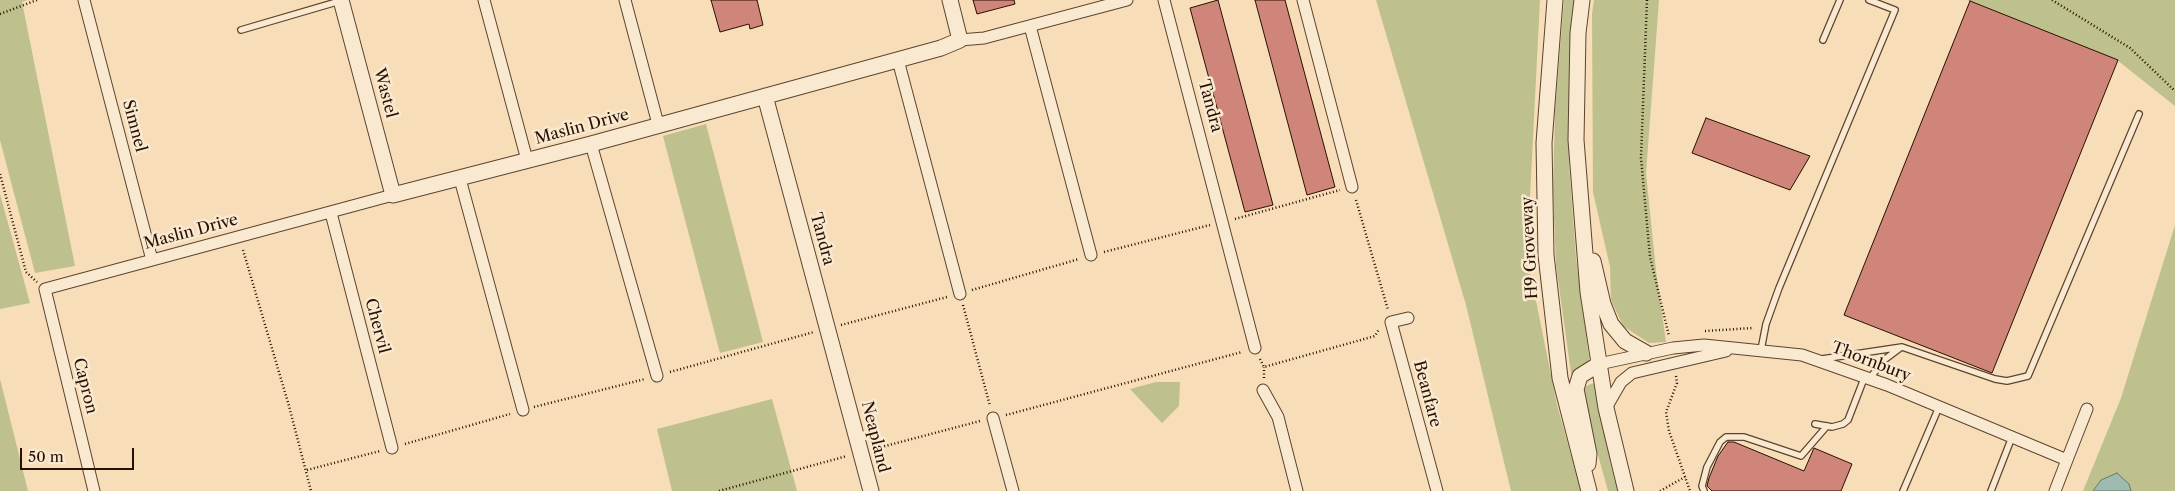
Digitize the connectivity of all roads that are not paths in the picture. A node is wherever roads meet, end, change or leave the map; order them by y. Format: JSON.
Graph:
{"nodes":[{"id":1,"x":84,"y":0,"type":"edge"},
{"id":2,"x":341,"y":0,"type":"edge"},
{"id":3,"x":484,"y":0,"type":"edge"},
{"id":4,"x":625,"y":0,"type":"edge"},
{"id":5,"x":950,"y":0,"type":"edge"},
{"id":6,"x":1127,"y":0,"type":"edge"},
{"id":7,"x":1164,"y":0,"type":"edge"},
{"id":8,"x":1303,"y":0,"type":"edge"},
{"id":9,"x":1555,"y":0,"type":"edge"},
{"id":10,"x":1582,"y":0,"type":"edge"},
{"id":11,"x":1840,"y":0,"type":"edge"},
{"id":12,"x":1868,"y":0,"type":"edge"},
{"id":13,"x":1096,"y":4,"type":"edge"},
{"id":14,"x":1030,"y":26,"type":"junction"},
{"id":15,"x":241,"y":30,"type":"dead end"},
{"id":16,"x":960,"y":40,"type":"junction"},
{"id":17,"x":1824,"y":40,"type":"dead end"},
{"id":18,"x":898,"y":60,"type":"junction"},
{"id":19,"x":765,"y":96,"type":"junction"},
{"id":20,"x":2139,"y":114,"type":"dead end"},
{"id":21,"x":658,"y":124,"type":"junction"},
{"id":22,"x":592,"y":144,"type":"junction"},
{"id":23,"x":527,"y":160,"type":"junction"},
{"id":24,"x":460,"y":179,"type":"junction"},
{"id":25,"x":1352,"y":187,"type":"road end"},
{"id":26,"x":1579,"y":189,"type":"junction"},
{"id":27,"x":393,"y":195,"type":"junction"},
{"id":28,"x":331,"y":213,"type":"junction"},
{"id":29,"x":1091,"y":255,"type":"dead end"},
{"id":30,"x":152,"y":260,"type":"junction"},
{"id":31,"x":45,"y":289,"type":"joint"},
{"id":32,"x":960,"y":294,"type":"road end"},
{"id":33,"x":1408,"y":318,"type":"dead end"},
{"id":34,"x":1902,"y":347,"type":"junction"},
{"id":35,"x":1255,"y":348,"type":"road end"},
{"id":36,"x":1733,"y":349,"type":"junction"},
{"id":37,"x":1761,"y":350,"type":"junction"},
{"id":38,"x":1646,"y":353,"type":"junction"},
{"id":39,"x":1819,"y":359,"type":"junction"},
{"id":40,"x":1599,"y":364,"type":"junction"},
{"id":41,"x":656,"y":376,"type":"dead end"},
{"id":42,"x":1868,"y":377,"type":"junction"},
{"id":43,"x":1263,"y":390,"type":"dead end"},
{"id":44,"x":846,"y":391,"type":"joint"},
{"id":45,"x":1939,"y":406,"type":"junction"},
{"id":46,"x":1606,"y":408,"type":"junction"},
{"id":47,"x":2087,"y":409,"type":"dead end"},
{"id":48,"x":523,"y":410,"type":"dead end"},
{"id":49,"x":993,"y":418,"type":"road end"},
{"id":50,"x":1815,"y":424,"type":"dead end"},
{"id":51,"x":1827,"y":426,"type":"junction"},
{"id":52,"x":2012,"y":437,"type":"junction"},
{"id":53,"x":392,"y":448,"type":"dead end"},
{"id":54,"x":2067,"y":460,"type":"junction"},
{"id":55,"x":1588,"y":486,"type":"edge"},
{"id":56,"x":94,"y":491,"type":"edge"},
{"id":57,"x":871,"y":491,"type":"edge"},
{"id":58,"x":1013,"y":491,"type":"edge"},
{"id":59,"x":1298,"y":491,"type":"edge"},
{"id":60,"x":1437,"y":491,"type":"edge"},
{"id":61,"x":1626,"y":491,"type":"edge"},
{"id":62,"x":1704,"y":491,"type":"edge"},
{"id":63,"x":1903,"y":491,"type":"edge"},
{"id":64,"x":1991,"y":491,"type":"edge"},
{"id":65,"x":2054,"y":491,"type":"edge"}],
"edges":[{"from":1,"to":30,"type":"street","name":"Simnel"},
{"from":2,"to":15,"type":"lane"},
{"from":2,"to":27,"type":"street","name":"Wastel"},
{"from":3,"to":23,"type":"street"},
{"from":4,"to":21,"type":"street"},
{"from":5,"to":16,"type":"street"},
{"from":6,"to":13,"type":"street","name":"Maslin Drive"},
{"from":7,"to":35,"type":"street","name":"Tandra"},
{"from":8,"to":25,"type":"street"},
{"from":9,"to":55,"type":"street","name":"H9 Groveway"},
{"from":10,"to":26,"type":"street"},
{"from":11,"to":17,"type":"lane"},
{"from":12,"to":37,"type":"lane"},
{"from":13,"to":14,"type":"street","name":"Maslin Drive"},
{"from":14,"to":16,"type":"street","name":"Maslin Drive"},
{"from":14,"to":29,"type":"street"},
{"from":16,"to":18,"type":"street","name":"Maslin Drive"},
{"from":18,"to":19,"type":"street","name":"Maslin Drive"},
{"from":18,"to":32,"type":"street"},
{"from":19,"to":21,"type":"street","name":"Maslin Drive"},
{"from":19,"to":44,"type":"street","name":"Tandra"},
{"from":20,"to":34,"type":"lane"},
{"from":21,"to":22,"type":"street","name":"Maslin Drive"},
{"from":22,"to":23,"type":"street","name":"Maslin Drive"},
{"from":22,"to":41,"type":"street"},
{"from":23,"to":24,"type":"street","name":"Maslin Drive"},
{"from":24,"to":27,"type":"street","name":"Maslin Drive"},
{"from":24,"to":48,"type":"street"},
{"from":26,"to":38,"type":"street"},
{"from":26,"to":40,"type":"street"},
{"from":27,"to":28,"type":"street","name":"Maslin Drive"},
{"from":28,"to":30,"type":"street","name":"Maslin Drive"},
{"from":28,"to":53,"type":"street","name":"Chervil"},
{"from":30,"to":31,"type":"street","name":"Maslin Drive"},
{"from":31,"to":56,"type":"street","name":"Capron"},
{"from":33,"to":60,"type":"street","name":"Beanfare"},
{"from":34,"to":39,"type":"lane"},
{"from":34,"to":42,"type":"lane"},
{"from":36,"to":37,"type":"street","name":"Thornbury"},
{"from":36,"to":38,"type":"street","name":"Thornbury"},
{"from":36,"to":46,"type":"street"},
{"from":37,"to":39,"type":"street","name":"Thornbury"},
{"from":38,"to":40,"type":"street","name":"Thornbury"},
{"from":39,"to":42,"type":"street","name":"Thornbury"},
{"from":40,"to":46,"type":"street"},
{"from":40,"to":55,"type":"street"},
{"from":42,"to":45,"type":"street","name":"Thornbury"},
{"from":42,"to":51,"type":"lane"},
{"from":43,"to":59,"type":"street"},
{"from":44,"to":57,"type":"street","name":"Neapland"},
{"from":45,"to":52,"type":"street","name":"Thornbury"},
{"from":45,"to":63,"type":"lane"},
{"from":46,"to":61,"type":"street"},
{"from":47,"to":54,"type":"street"},
{"from":49,"to":58,"type":"street"},
{"from":50,"to":51,"type":"lane"},
{"from":51,"to":62,"type":"lane"},
{"from":52,"to":54,"type":"street","name":"Thornbury"},
{"from":52,"to":64,"type":"lane"},
{"from":54,"to":65,"type":"street"}]}
